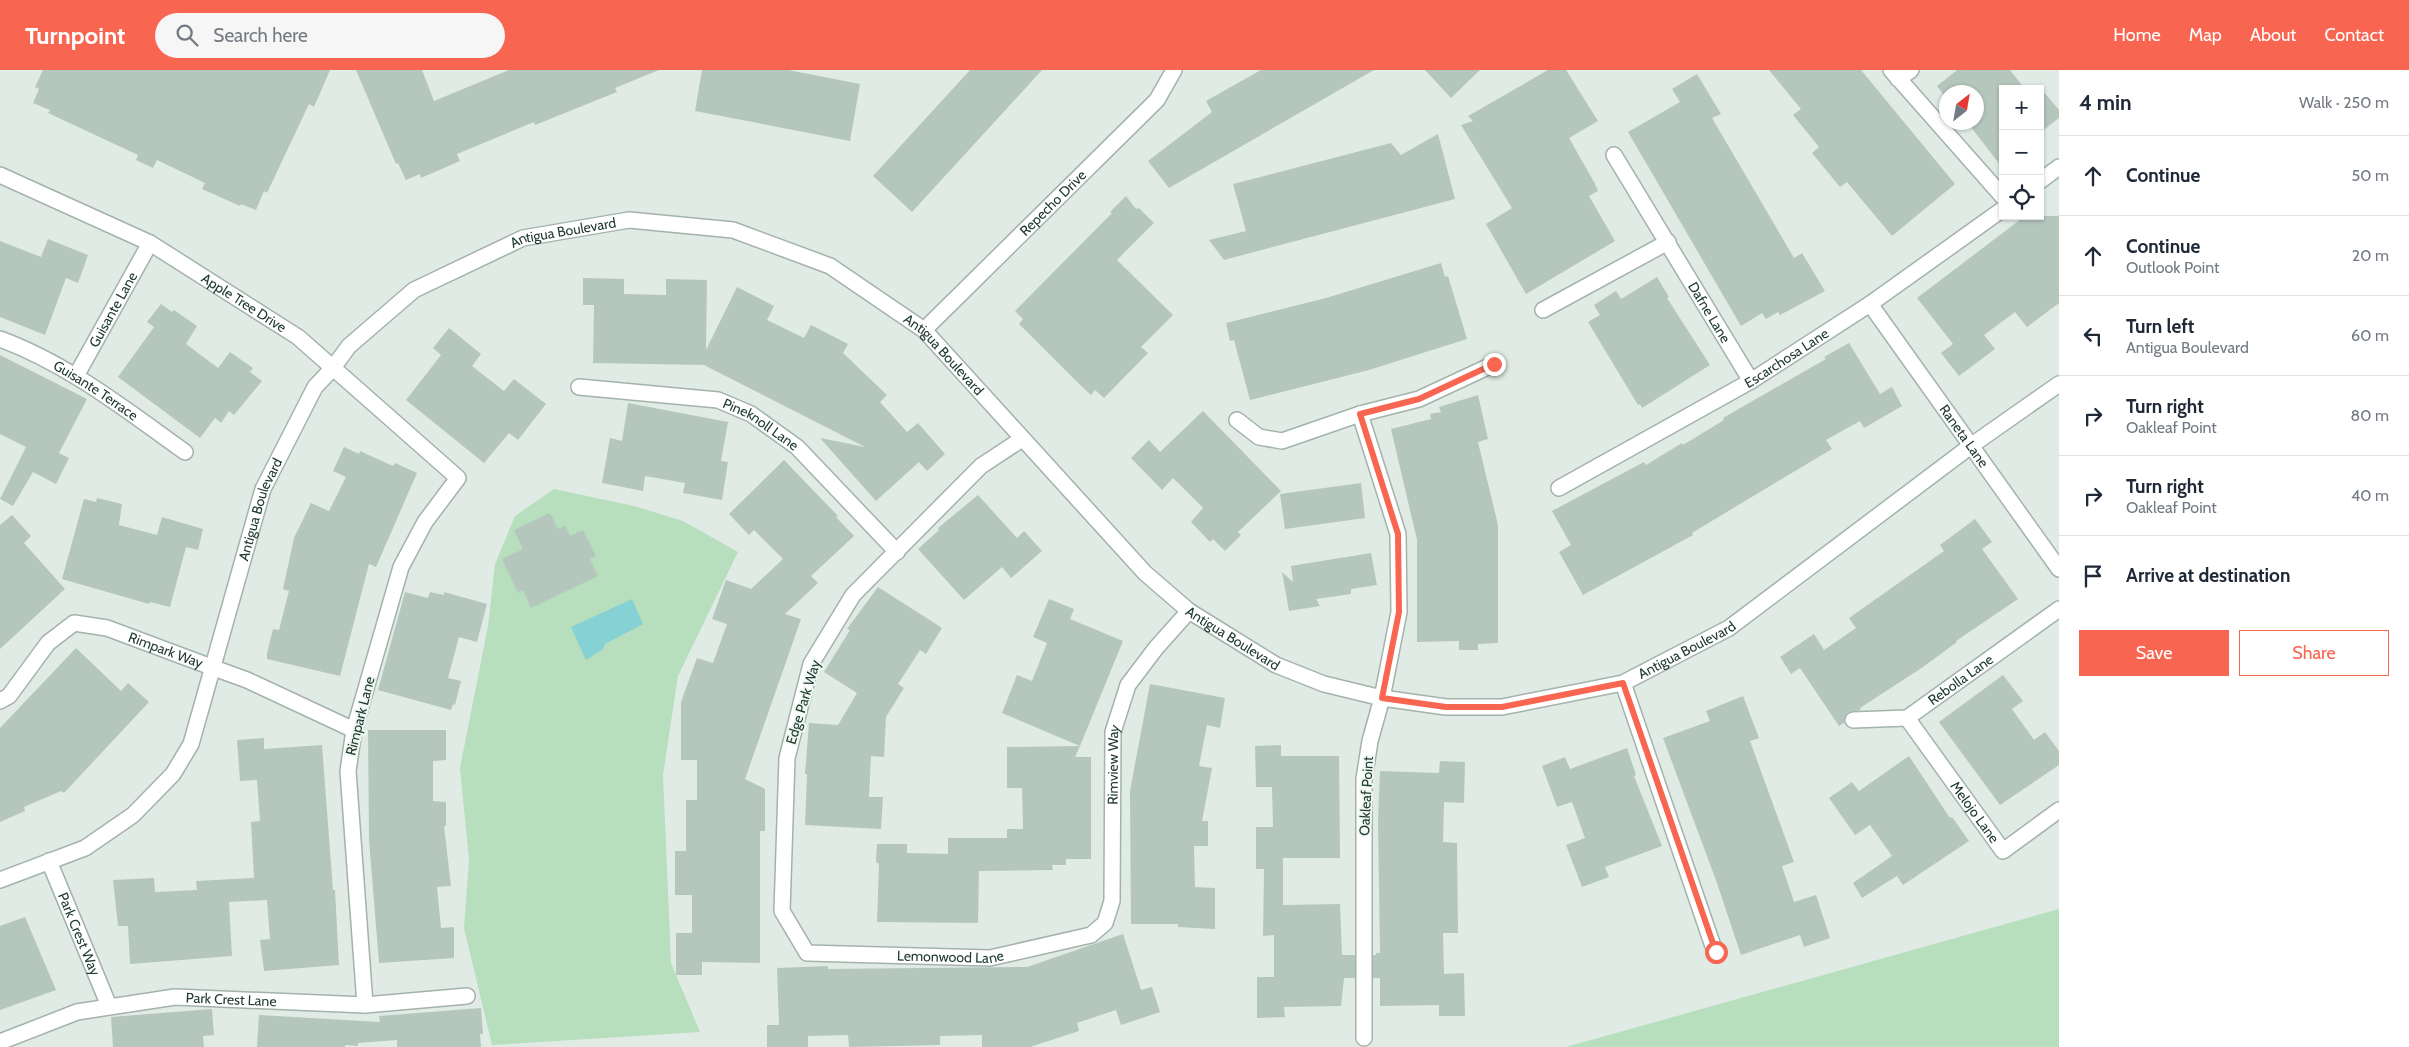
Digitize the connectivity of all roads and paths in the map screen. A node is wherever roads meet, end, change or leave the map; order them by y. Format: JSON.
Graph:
{"nodes":[{"id":1,"x":1174,"y":70,"type":"edge"},
{"id":2,"x":1900,"y":73,"type":"edge"},
{"id":3,"x":1614,"y":155,"type":"dead end"},
{"id":4,"x":2059,"y":167,"type":"edge"},
{"id":5,"x":0,"y":175,"type":"edge"},
{"id":6,"x":2044,"y":178,"type":"edge"},
{"id":7,"x":1999,"y":192,"type":"edge"},
{"id":8,"x":1999,"y":212,"type":"edge"},
{"id":9,"x":1668,"y":242,"type":"junction"},
{"id":10,"x":150,"y":243,"type":"junction"},
{"id":11,"x":1870,"y":304,"type":"junction"},
{"id":12,"x":1543,"y":310,"type":"dead end"},
{"id":13,"x":924,"y":330,"type":"junction"},
{"id":14,"x":0,"y":339,"type":"edge"},
{"id":15,"x":1494,"y":364,"type":"dead end"},
{"id":16,"x":332,"y":369,"type":"junction"},
{"id":17,"x":76,"y":376,"type":"junction"},
{"id":18,"x":1751,"y":381,"type":"junction"},
{"id":19,"x":2059,"y":384,"type":"edge"},
{"id":20,"x":579,"y":387,"type":"dead end"},
{"id":21,"x":1360,"y":414,"type":"junction"},
{"id":22,"x":1237,"y":420,"type":"dead end"},
{"id":23,"x":1022,"y":439,"type":"junction"},
{"id":24,"x":1972,"y":445,"type":"junction"},
{"id":25,"x":185,"y":452,"type":"dead end"},
{"id":26,"x":458,"y":478,"type":"joint"},
{"id":27,"x":1559,"y":488,"type":"dead end"},
{"id":28,"x":897,"y":552,"type":"junction"},
{"id":29,"x":2059,"y":569,"type":"edge"},
{"id":30,"x":2059,"y":609,"type":"edge"},
{"id":31,"x":1189,"y":611,"type":"junction"},
{"id":32,"x":214,"y":668,"type":"junction"},
{"id":33,"x":1623,"y":683,"type":"junction"},
{"id":34,"x":1382,"y":698,"type":"junction"},
{"id":35,"x":0,"y":701,"type":"edge"},
{"id":36,"x":1907,"y":718,"type":"junction"},
{"id":37,"x":1853,"y":720,"type":"dead end"},
{"id":38,"x":354,"y":730,"type":"junction"},
{"id":39,"x":2059,"y":810,"type":"edge"},
{"id":40,"x":49,"y":861,"type":"junction"},
{"id":41,"x":0,"y":880,"type":"edge"},
{"id":42,"x":1091,"y":935,"type":"joint"},
{"id":43,"x":1716,"y":952,"type":"dead end"},
{"id":44,"x":807,"y":953,"type":"joint"},
{"id":45,"x":467,"y":996,"type":"dead end"},
{"id":46,"x":365,"y":1005,"type":"junction"},
{"id":47,"x":110,"y":1006,"type":"junction"},
{"id":48,"x":1364,"y":1038,"type":"dead end"},
{"id":49,"x":0,"y":1042,"type":"edge"}],
"edges":[{"from":1,"to":13,"type":"street","name":"Repecho Drive"},
{"from":2,"to":7,"type":"street"},
{"from":3,"to":9,"type":"street","name":"Dafne Lane"},
{"from":4,"to":6,"type":"street"},
{"from":5,"to":10,"type":"street","name":"Apple Tree Drive"},
{"from":8,"to":11,"type":"street","name":"Escarchosa Lane"},
{"from":9,"to":12,"type":"street"},
{"from":9,"to":18,"type":"street","name":"Dafne Lane"},
{"from":10,"to":16,"type":"street","name":"Apple Tree Drive"},
{"from":10,"to":17,"type":"street","name":"Guisante Lane"},
{"from":11,"to":18,"type":"street","name":"Escarchosa Lane"},
{"from":11,"to":24,"type":"street","name":"Raneta Lane"},
{"from":13,"to":16,"type":"street","name":"Antigua Boulevard"},
{"from":13,"to":23,"type":"street","name":"Antigua Boulevard"},
{"from":14,"to":17,"type":"street","name":"Guisante Terrace"},
{"from":15,"to":21,"type":"street"},
{"from":16,"to":26,"type":"street","name":"Apple Tree Drive"},
{"from":16,"to":32,"type":"street","name":"Antigua Boulevard"},
{"from":17,"to":25,"type":"street","name":"Guisante Terrace"},
{"from":18,"to":27,"type":"street","name":"Escarchosa Lane"},
{"from":19,"to":24,"type":"street","name":"Antigua Boulevard"},
{"from":20,"to":28,"type":"street","name":"Pineknoll Lane"},
{"from":21,"to":22,"type":"street"},
{"from":21,"to":34,"type":"street","name":"Oakleaf Point"},
{"from":23,"to":28,"type":"street","name":"Edge Park Way"},
{"from":23,"to":31,"type":"street","name":"Antigua Boulevard"},
{"from":24,"to":29,"type":"street","name":"Raneta Lane"},
{"from":24,"to":33,"type":"street","name":"Antigua Boulevard"},
{"from":26,"to":38,"type":"street","name":"Rimpark Lane"},
{"from":28,"to":44,"type":"street","name":"Edge Park Way"},
{"from":30,"to":36,"type":"street","name":"Rebolla Lane"},
{"from":31,"to":34,"type":"street","name":"Antigua Boulevard"},
{"from":31,"to":42,"type":"street","name":"Rimview Way"},
{"from":32,"to":35,"type":"street","name":"Rimpark Way"},
{"from":32,"to":38,"type":"street","name":"Rimpark Way"},
{"from":32,"to":40,"type":"street","name":"Antigua Boulevard"},
{"from":33,"to":34,"type":"street","name":"Antigua Boulevard"},
{"from":33,"to":43,"type":"street"},
{"from":34,"to":48,"type":"street","name":"Oakleaf Point"},
{"from":36,"to":37,"type":"street"},
{"from":36,"to":39,"type":"street","name":"Melojo Lane"},
{"from":38,"to":46,"type":"street","name":"Rimpark Lane"},
{"from":40,"to":41,"type":"street","name":"Antigua Boulevard"},
{"from":40,"to":47,"type":"street","name":"Park Crest Way"},
{"from":42,"to":44,"type":"street","name":"Lemonwood Lane"},
{"from":45,"to":46,"type":"street","name":"Park Crest Lane"},
{"from":46,"to":47,"type":"street","name":"Park Crest Lane"},
{"from":47,"to":49,"type":"street","name":"Park Crest Lane"}]}
